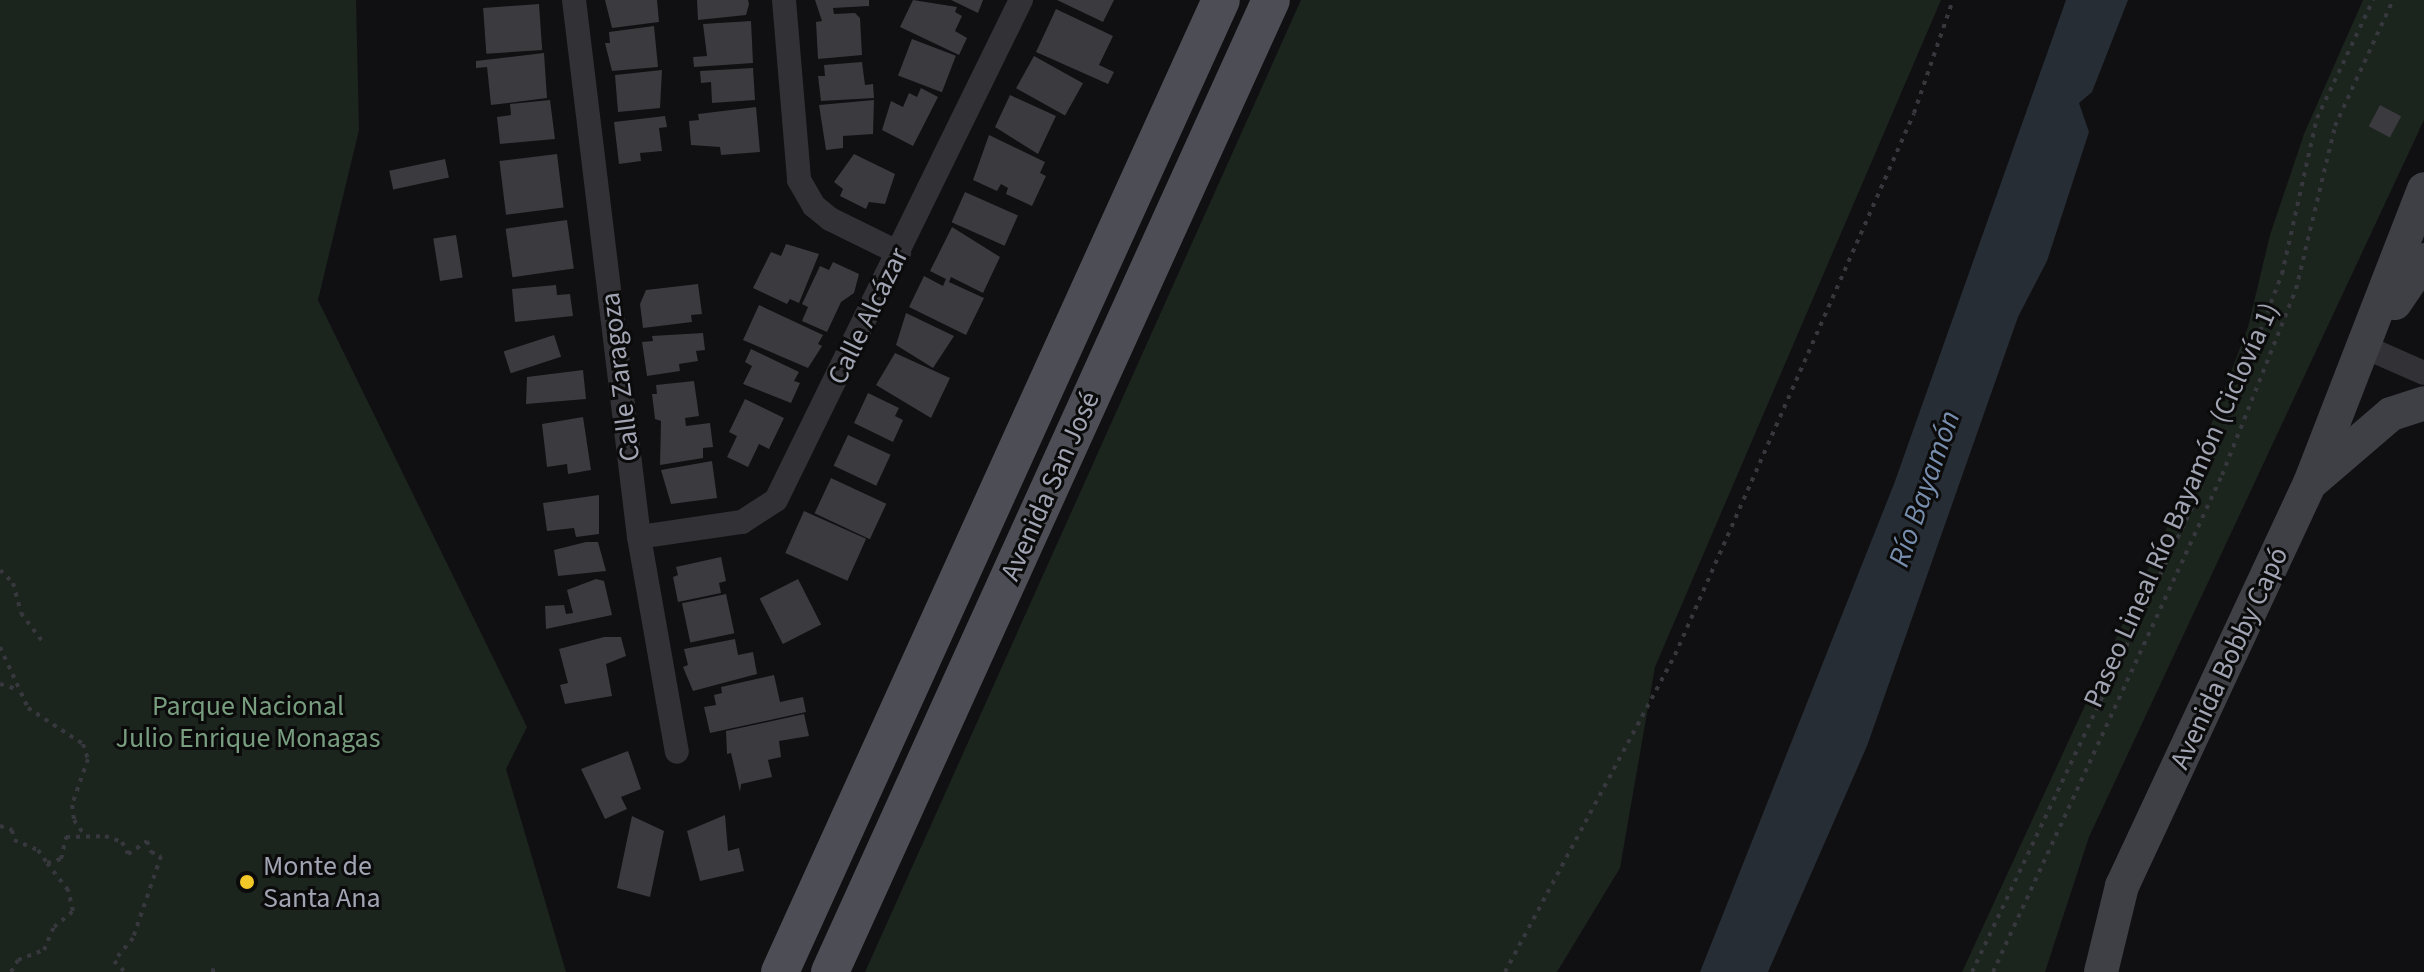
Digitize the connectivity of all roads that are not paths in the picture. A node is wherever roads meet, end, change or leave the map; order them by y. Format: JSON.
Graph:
{"nodes":[{"id":1,"x":574,"y":0,"type":"edge"},
{"id":2,"x":784,"y":0,"type":"edge"},
{"id":3,"x":1021,"y":0,"type":"edge"},
{"id":4,"x":1221,"y":0,"type":"edge"},
{"id":5,"x":1271,"y":0,"type":"edge"},
{"id":6,"x":2424,"y":189,"type":"edge"},
{"id":7,"x":899,"y":253,"type":"junction"},
{"id":8,"x":2424,"y":260,"type":"edge"},
{"id":9,"x":2365,"y":347,"type":"junction"},
{"id":10,"x":2424,"y":373,"type":"edge"},
{"id":11,"x":2424,"y":403,"type":"edge"},
{"id":12,"x":2310,"y":483,"type":"junction"},
{"id":13,"x":639,"y":537,"type":"junction"},
{"id":14,"x":677,"y":752,"type":"dead end"},
{"id":15,"x":780,"y":972,"type":"edge"},
{"id":16,"x":830,"y":972,"type":"edge"},
{"id":17,"x":2101,"y":972,"type":"edge"}],
"edges":[{"from":1,"to":13,"type":"street","name":"Calle Zaragoza"},
{"from":2,"to":7,"type":"street"},
{"from":3,"to":7,"type":"street","name":"Calle Alcázar"},
{"from":4,"to":15,"type":"main road","name":"Avenida San José"},
{"from":5,"to":16,"type":"main road","name":"Avenida San José"},
{"from":6,"to":9,"type":"street","name":"Avenida Bobby Capó"},
{"from":7,"to":13,"type":"street","name":"Calle Alcázar"},
{"from":8,"to":9,"type":"street","name":"Avenida Bobby Capó"},
{"from":9,"to":10,"type":"street"},
{"from":9,"to":12,"type":"street","name":"Avenida Bobby Capó"},
{"from":11,"to":12,"type":"street"},
{"from":12,"to":17,"type":"street","name":"Avenida Bobby Capó"},
{"from":13,"to":14,"type":"street","name":"Calle Zaragoza"}]}
